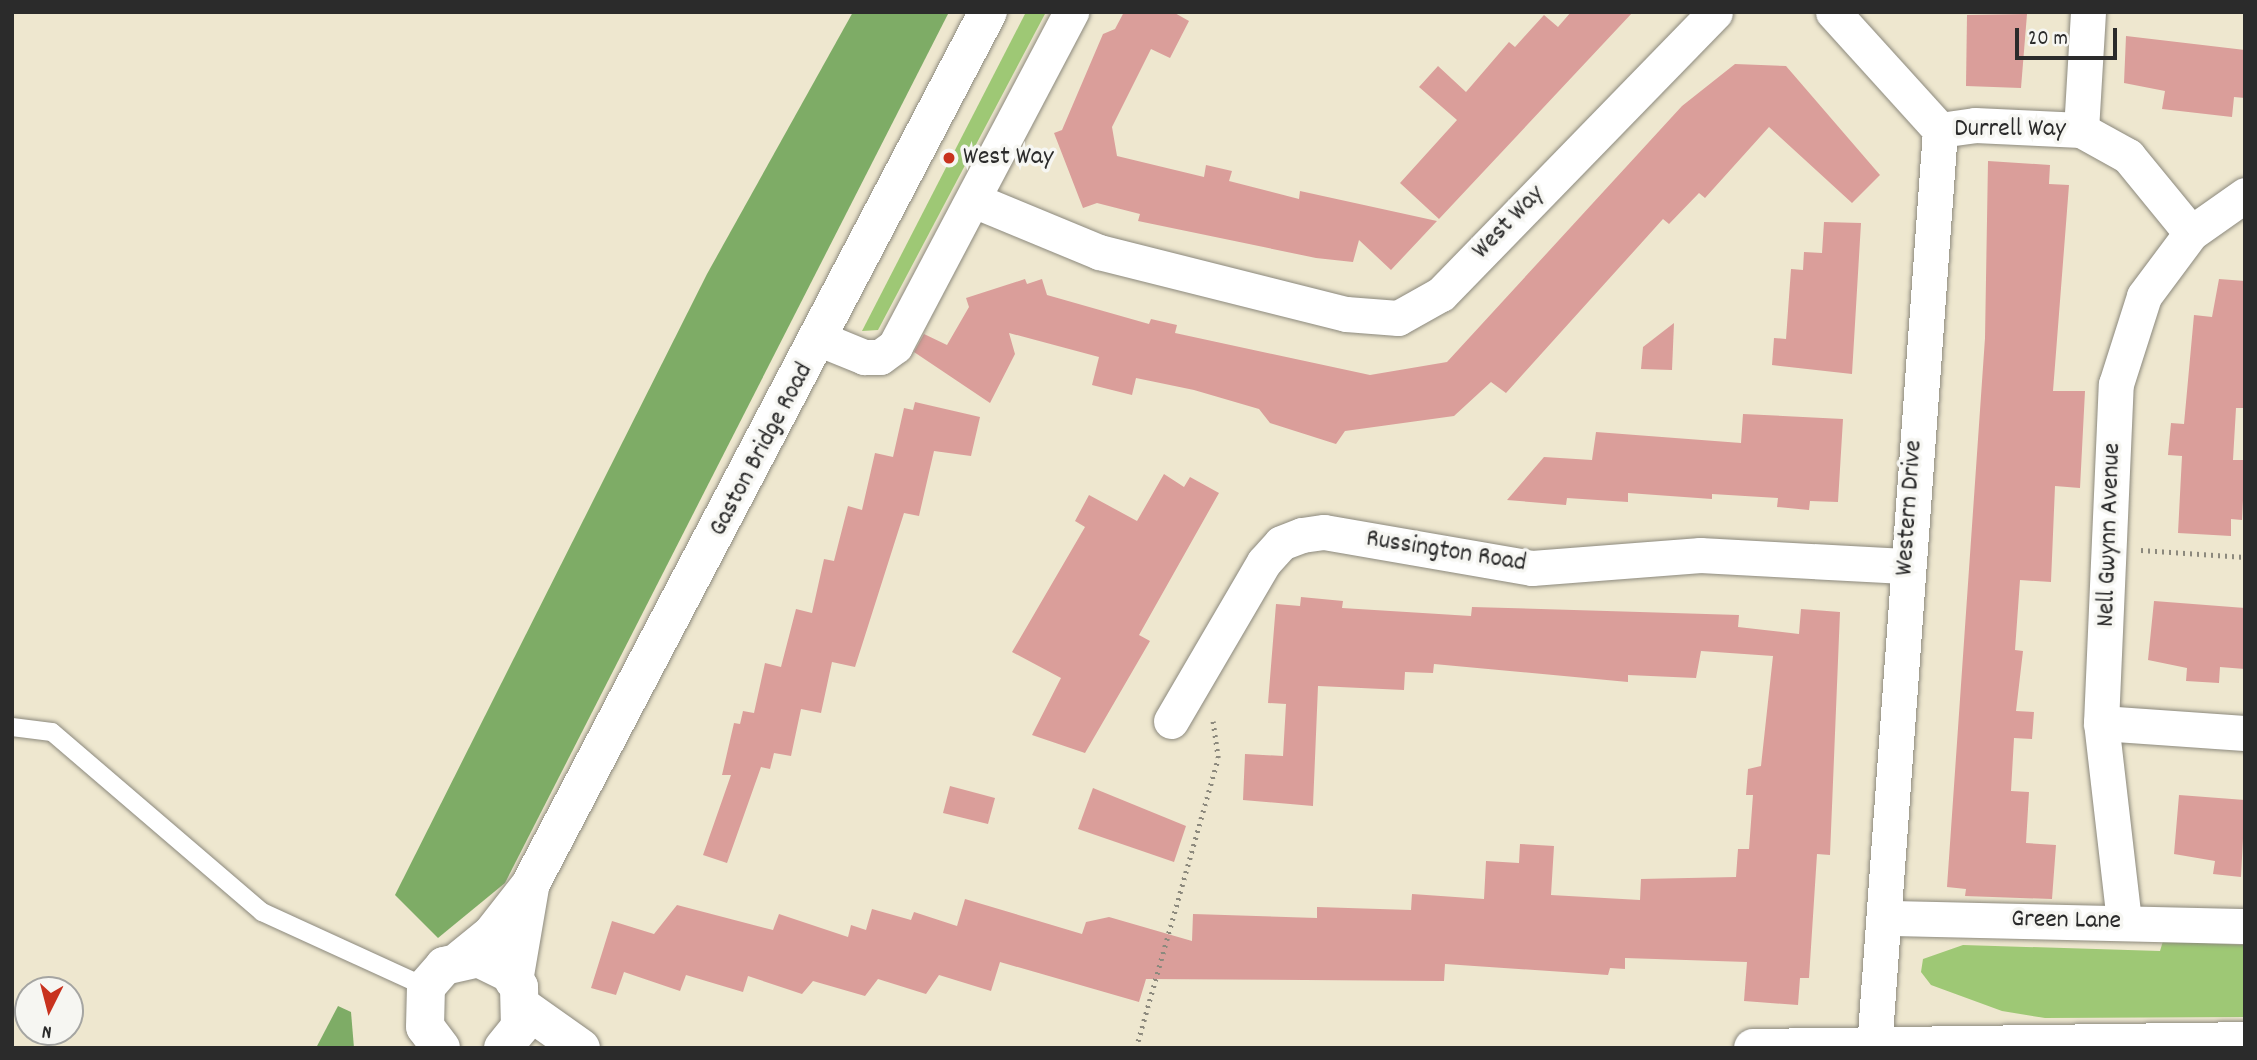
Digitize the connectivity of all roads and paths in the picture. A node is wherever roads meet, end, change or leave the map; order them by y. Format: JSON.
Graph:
{"nodes":[{"id":1,"x":988,"y":12,"type":"edge"},
{"id":2,"x":1071,"y":12,"type":"edge"},
{"id":3,"x":1715,"y":12,"type":"edge"},
{"id":4,"x":1833,"y":12,"type":"edge"},
{"id":5,"x":2088,"y":12,"type":"edge"},
{"id":6,"x":1940,"y":130,"type":"junction"},
{"id":7,"x":2081,"y":130,"type":"junction"},
{"id":8,"x":2245,"y":195,"type":"edge"},
{"id":9,"x":976,"y":201,"type":"junction"},
{"id":10,"x":2192,"y":233,"type":"junction"},
{"id":11,"x":820,"y":340,"type":"junction"},
{"id":12,"x":2110,"y":540,"type":"junction"},
{"id":13,"x":2245,"y":557,"type":"edge"},
{"id":14,"x":1905,"y":566,"type":"junction"},
{"id":15,"x":1204,"y":666,"type":"junction"},
{"id":16,"x":1171,"y":721,"type":"dead end"},
{"id":17,"x":2101,"y":723,"type":"junction"},
{"id":18,"x":12,"y":727,"type":"edge"},
{"id":19,"x":2245,"y":733,"type":"edge"},
{"id":20,"x":530,"y":885,"type":"junction"},
{"id":21,"x":1888,"y":918,"type":"junction"},
{"id":22,"x":2124,"y":921,"type":"junction"},
{"id":23,"x":2245,"y":926,"type":"edge"},
{"id":24,"x":461,"y":959,"type":"junction"},
{"id":25,"x":426,"y":987,"type":"junction"},
{"id":26,"x":519,"y":994,"type":"junction"},
{"id":27,"x":430,"y":1041,"type":"edge"},
{"id":28,"x":2245,"y":1041,"type":"edge"},
{"id":29,"x":1874,"y":1046,"type":"edge"},
{"id":30,"x":503,"y":1048,"type":"edge"},
{"id":31,"x":581,"y":1048,"type":"edge"},
{"id":32,"x":1136,"y":1048,"type":"edge"},
{"id":33,"x":1753,"y":1048,"type":"edge"}],
"edges":[{"from":1,"to":11,"type":"main road","name":"Gaston Bridge Road"},
{"from":2,"to":9,"type":"street"},
{"from":3,"to":9,"type":"street","name":"West Way"},
{"from":4,"to":6,"type":"street"},
{"from":5,"to":7,"type":"street","name":"Durrell Way"},
{"from":6,"to":7,"type":"street","name":"Durrell Way"},
{"from":6,"to":14,"type":"street","name":"Western Drive"},
{"from":7,"to":10,"type":"street","name":"Durrell Way"},
{"from":8,"to":10,"type":"street","name":"Nell Gwynn Avenue"},
{"from":9,"to":11,"type":"street"},
{"from":10,"to":12,"type":"street","name":"Nell Gwynn Avenue"},
{"from":11,"to":20,"type":"main road","name":"Gaston Bridge Road"},
{"from":12,"to":13,"type":"path"},
{"from":12,"to":17,"type":"street","name":"Nell Gwynn Avenue"},
{"from":14,"to":15,"type":"street","name":"Russington Road"},
{"from":14,"to":21,"type":"street","name":"Western Drive"},
{"from":15,"to":16,"type":"street","name":"Russington Road"},
{"from":15,"to":32,"type":"path"},
{"from":17,"to":19,"type":"street"},
{"from":17,"to":22,"type":"street","name":"Nell Gwynn Avenue"},
{"from":18,"to":25,"type":"lane"},
{"from":20,"to":24,"type":"main road","name":"Gaston Bridge Road"},
{"from":20,"to":26,"type":"main road","name":"Gaston Bridge Road"},
{"from":21,"to":22,"type":"street","name":"Green Lane"},
{"from":21,"to":29,"type":"street","name":"Western Drive"},
{"from":22,"to":23,"type":"street","name":"Green Lane"},
{"from":24,"to":25,"type":"main road","name":"Gaston Bridge Road"},
{"from":24,"to":26,"type":"main road"},
{"from":25,"to":27,"type":"main road"},
{"from":26,"to":30,"type":"main road","name":"Gaston Bridge Road"},
{"from":26,"to":31,"type":"main road"},
{"from":28,"to":29,"type":"main road"},
{"from":29,"to":33,"type":"main road"}]}
